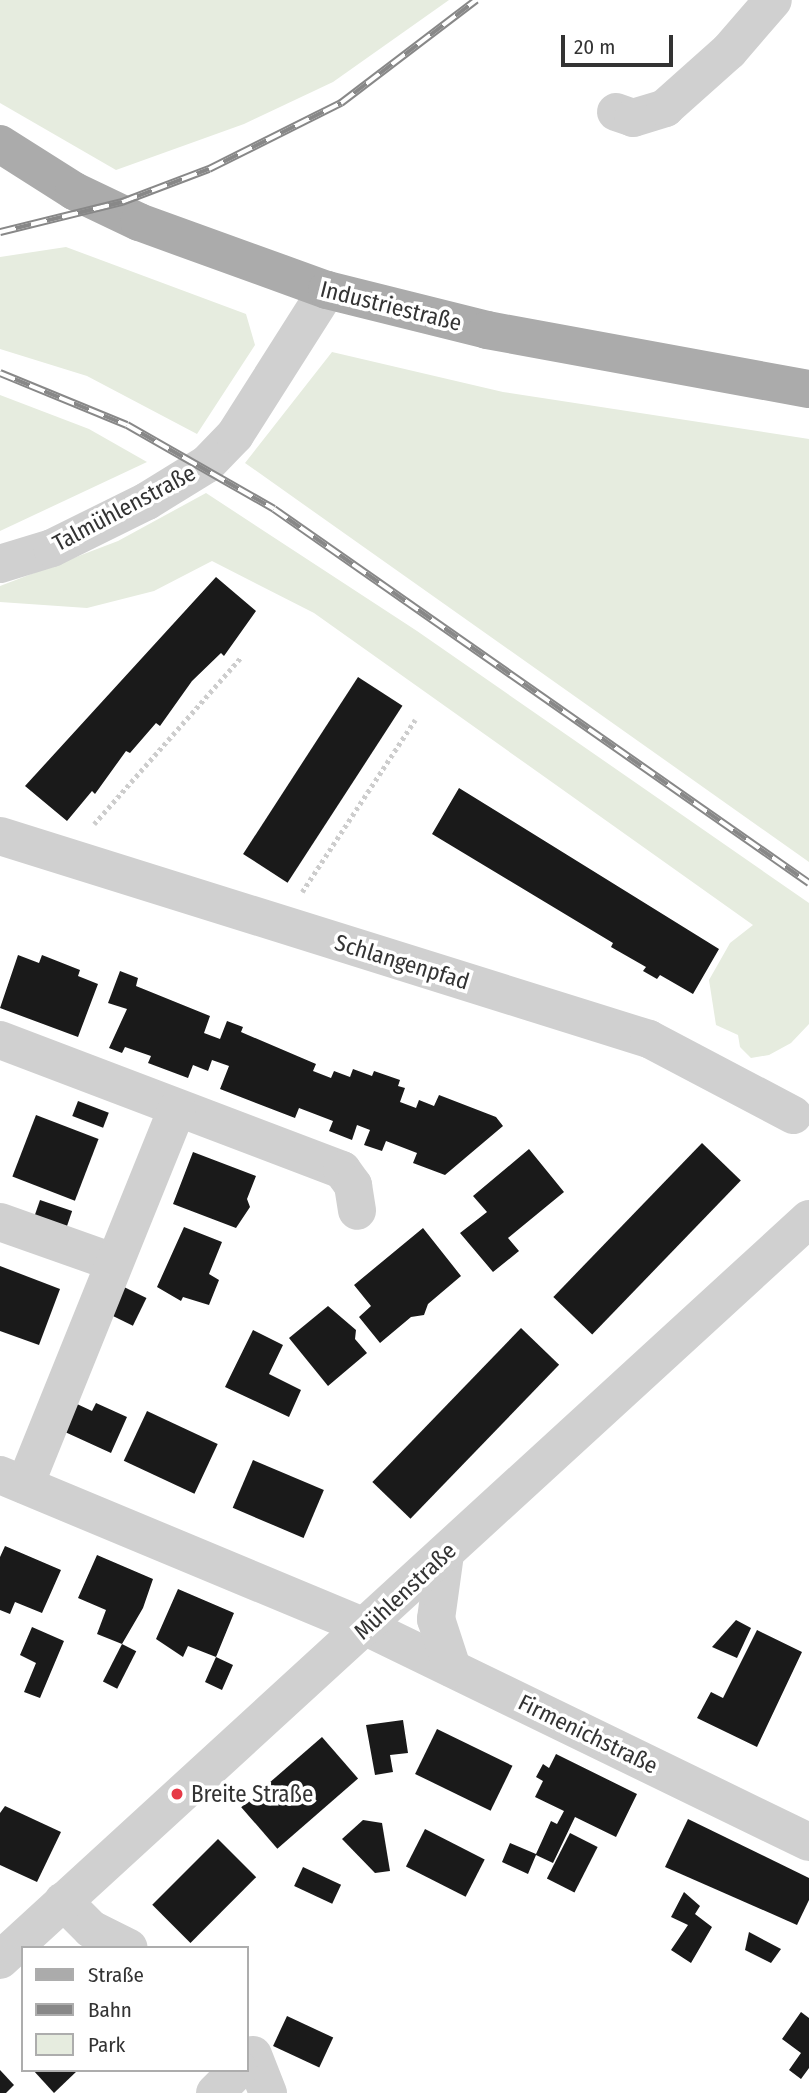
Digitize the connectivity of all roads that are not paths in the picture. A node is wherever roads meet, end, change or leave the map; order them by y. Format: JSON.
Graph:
{"nodes":[{"id":1,"x":773,"y":0,"type":"edge"},
{"id":2,"x":616,"y":112,"type":"dead end"},
{"id":3,"x":0,"y":144,"type":"edge"},
{"id":4,"x":327,"y":290,"type":"junction"},
{"id":5,"x":809,"y":389,"type":"edge"},
{"id":6,"x":0,"y":564,"type":"edge"},
{"id":7,"x":0,"y":836,"type":"edge"},
{"id":8,"x":0,"y":1040,"type":"edge"},
{"id":9,"x":177,"y":1108,"type":"junction"},
{"id":10,"x":793,"y":1115,"type":"dead end"},
{"id":11,"x":357,"y":1211,"type":"dead end"},
{"id":12,"x":809,"y":1219,"type":"edge"},
{"id":13,"x":0,"y":1222,"type":"edge"},
{"id":14,"x":113,"y":1262,"type":"junction"},
{"id":15,"x":12,"y":1480,"type":"edge"},
{"id":16,"x":445,"y":1554,"type":"junction"},
{"id":17,"x":366,"y":1627,"type":"junction"},
{"id":18,"x":452,"y":1668,"type":"junction"},
{"id":19,"x":809,"y":1842,"type":"edge"},
{"id":20,"x":63,"y":1901,"type":"junction"},
{"id":21,"x":125,"y":1946,"type":"edge"},
{"id":22,"x":0,"y":1960,"type":"edge"},
{"id":23,"x":248,"y":2062,"type":"edge"},
{"id":24,"x":234,"y":2072,"type":"edge"},
{"id":25,"x":215,"y":2093,"type":"edge"},
{"id":26,"x":268,"y":2093,"type":"edge"}],
"edges":[{"from":1,"to":2,"type":"street"},
{"from":3,"to":4,"type":"main road","name":"Industriestraße"},
{"from":4,"to":5,"type":"main road","name":"Industriestraße"},
{"from":4,"to":6,"type":"street","name":"Talmühlenstraße"},
{"from":7,"to":10,"type":"street","name":"Schlangenpfad"},
{"from":8,"to":9,"type":"street"},
{"from":9,"to":11,"type":"street"},
{"from":9,"to":14,"type":"street"},
{"from":12,"to":16,"type":"street","name":"Mühlenstraße"},
{"from":13,"to":14,"type":"street"},
{"from":14,"to":15,"type":"street"},
{"from":15,"to":17,"type":"street"},
{"from":16,"to":17,"type":"street","name":"Mühlenstraße"},
{"from":16,"to":18,"type":"street"},
{"from":17,"to":18,"type":"street","name":"Firmenichstraße"},
{"from":17,"to":20,"type":"street","name":"Mühlenstraße"},
{"from":18,"to":19,"type":"street","name":"Firmenichstraße"},
{"from":20,"to":21,"type":"street"},
{"from":20,"to":22,"type":"street","name":"Mühlenstraße"},
{"from":23,"to":26,"type":"street"},
{"from":24,"to":25,"type":"street"}]}
